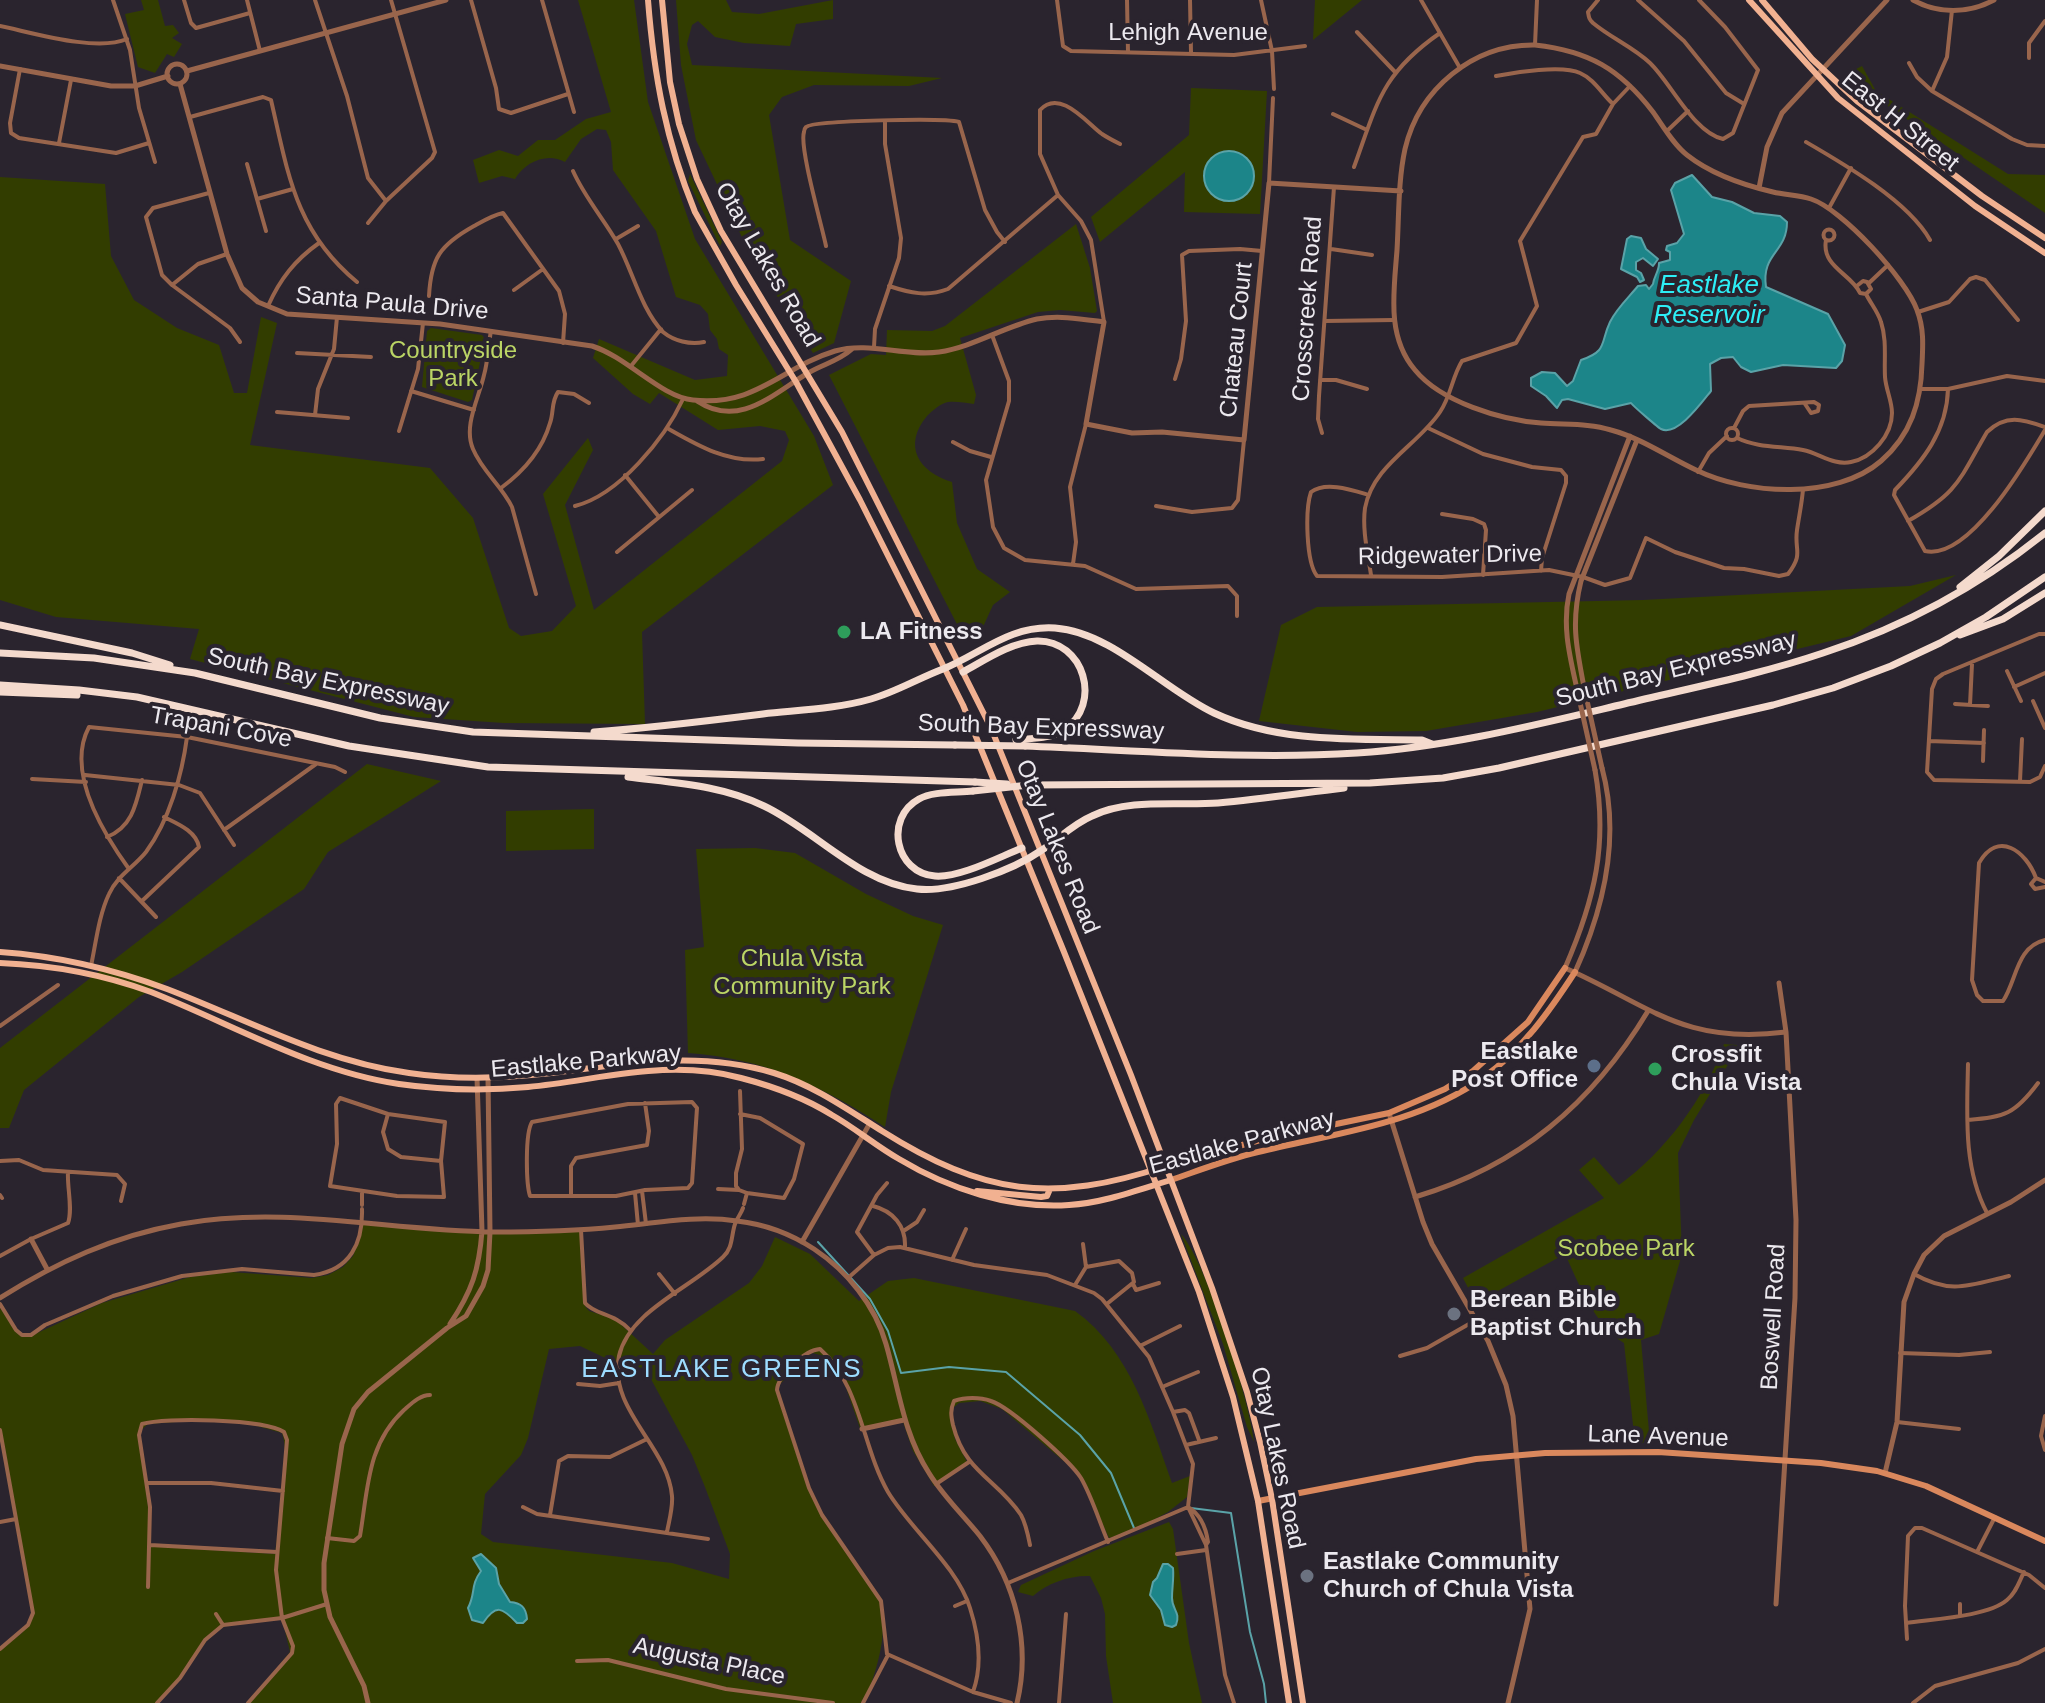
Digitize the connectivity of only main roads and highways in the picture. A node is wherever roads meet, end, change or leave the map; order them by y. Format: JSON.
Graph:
{"nodes":[{"id":1,"x":648,"y":0,"type":"edge"},
{"id":2,"x":662,"y":0,"type":"edge"},
{"id":3,"x":1749,"y":0,"type":"edge"},
{"id":4,"x":1762,"y":0,"type":"edge"},
{"id":5,"x":2045,"y":238,"type":"edge"},
{"id":6,"x":2045,"y":253,"type":"edge"},
{"id":7,"x":2045,"y":511,"type":"edge"},
{"id":8,"x":2045,"y":533,"type":"edge"},
{"id":9,"x":2045,"y":577,"type":"edge"},
{"id":10,"x":2045,"y":593,"type":"edge"},
{"id":11,"x":1934,"y":606,"type":"junction"},
{"id":12,"x":0,"y":625,"type":"edge"},
{"id":13,"x":1950,"y":637,"type":"junction"},
{"id":14,"x":0,"y":653,"type":"edge"},
{"id":15,"x":957,"y":660,"type":"junction"},
{"id":16,"x":944,"y":668,"type":"junction"},
{"id":17,"x":963,"y":672,"type":"junction"},
{"id":18,"x":195,"y":673,"type":"junction"},
{"id":19,"x":0,"y":685,"type":"edge"},
{"id":20,"x":0,"y":692,"type":"edge"},
{"id":21,"x":119,"y":695,"type":"junction"},
{"id":22,"x":558,"y":735,"type":"junction"},
{"id":23,"x":965,"y":745,"type":"junction"},
{"id":24,"x":1434,"y":745,"type":"junction"},
{"id":25,"x":595,"y":772,"type":"junction"},
{"id":26,"x":1405,"y":781,"type":"junction"},
{"id":27,"x":974,"y":787,"type":"junction"},
{"id":28,"x":1022,"y":848,"type":"junction"},
{"id":29,"x":1040,"y":851,"type":"junction"},
{"id":30,"x":1027,"y":858,"type":"junction"},
{"id":31,"x":0,"y":952,"type":"edge"},
{"id":32,"x":0,"y":963,"type":"edge"},
{"id":33,"x":1565,"y":968,"type":"road end"},
{"id":34,"x":1575,"y":972,"type":"road end"},
{"id":35,"x":223,"y":1013,"type":"junction"},
{"id":36,"x":218,"y":1021,"type":"junction"},
{"id":37,"x":684,"y":1059,"type":"junction"},
{"id":38,"x":661,"y":1069,"type":"junction"},
{"id":39,"x":1166,"y":1166,"type":"junction"},
{"id":40,"x":1150,"y":1172,"type":"junction"},
{"id":41,"x":1171,"y":1180,"type":"junction"},
{"id":42,"x":1155,"y":1185,"type":"junction"},
{"id":43,"x":1050,"y":1189,"type":"junction"},
{"id":44,"x":970,"y":1191,"type":"junction"},
{"id":45,"x":1272,"y":1499,"type":"junction"},
{"id":46,"x":1258,"y":1501,"type":"junction"},
{"id":47,"x":2045,"y":1541,"type":"edge"},
{"id":48,"x":1289,"y":1703,"type":"edge"},
{"id":49,"x":1303,"y":1703,"type":"edge"}],
"edges":[{"from":1,"to":16,"type":"main road","name":"Otay Lakes Road"},
{"from":2,"to":15,"type":"main road","name":"Otay Lakes Road"},
{"from":3,"to":6,"type":"main road","name":"East H Street"},
{"from":4,"to":5,"type":"main road","name":"East H Street"},
{"from":7,"to":11,"type":"highway"},
{"from":8,"to":11,"type":"highway","name":"South Bay Expressway"},
{"from":9,"to":13,"type":"highway"},
{"from":10,"to":13,"type":"highway"},
{"from":11,"to":24,"type":"highway","name":"South Bay Expressway"},
{"from":12,"to":18,"type":"highway"},
{"from":13,"to":26,"type":"highway"},
{"from":14,"to":18,"type":"highway","name":"South Bay Expressway"},
{"from":15,"to":16,"type":"highway"},
{"from":15,"to":17,"type":"main road","name":"Otay Lakes Road"},
{"from":15,"to":24,"type":"highway"},
{"from":16,"to":22,"type":"highway"},
{"from":16,"to":28,"type":"main road","name":"Otay Lakes Road"},
{"from":17,"to":23,"type":"highway","bridge":true},
{"from":17,"to":29,"type":"main road","name":"Otay Lakes Road"},
{"from":18,"to":22,"type":"highway","name":"South Bay Expressway"},
{"from":19,"to":21,"type":"highway"},
{"from":20,"to":21,"type":"highway"},
{"from":21,"to":25,"type":"highway"},
{"from":22,"to":23,"type":"highway","name":"South Bay Expressway","bridge":true},
{"from":23,"to":24,"type":"highway","name":"South Bay Expressway","bridge":true},
{"from":25,"to":27,"type":"highway"},
{"from":25,"to":30,"type":"highway"},
{"from":26,"to":27,"type":"highway","bridge":true},
{"from":26,"to":29,"type":"highway"},
{"from":27,"to":28,"type":"highway"},
{"from":28,"to":30,"type":"main road","name":"Otay Lakes Road"},
{"from":29,"to":30,"type":"highway"},
{"from":29,"to":39,"type":"main road","name":"Otay Lakes Road"},
{"from":30,"to":40,"type":"main road","name":"Otay Lakes Road"},
{"from":31,"to":35,"type":"main road","name":"Eastlake Parkway"},
{"from":32,"to":36,"type":"main road","name":"Eastlake Parkway"},
{"from":33,"to":39,"type":"main road","name":"Eastlake Parkway"},
{"from":34,"to":41,"type":"main road","name":"Eastlake Parkway"},
{"from":35,"to":36,"type":"main road"},
{"from":35,"to":37,"type":"main road","name":"Eastlake Parkway"},
{"from":36,"to":38,"type":"main road","name":"Eastlake Parkway"},
{"from":37,"to":38,"type":"main road"},
{"from":37,"to":43,"type":"main road","name":"Eastlake Parkway"},
{"from":38,"to":44,"type":"main road","name":"Eastlake Parkway"},
{"from":39,"to":40,"type":"main road","name":"Eastlake Parkway"},
{"from":39,"to":41,"type":"main road","name":"Otay Lakes Road"},
{"from":40,"to":42,"type":"main road","name":"Otay Lakes Road"},
{"from":40,"to":43,"type":"main road","name":"Eastlake Parkway"},
{"from":41,"to":42,"type":"main road","name":"Eastlake Parkway"},
{"from":41,"to":45,"type":"main road","name":"Otay Lakes Road"},
{"from":42,"to":44,"type":"main road","name":"Eastlake Parkway"},
{"from":42,"to":46,"type":"main road","name":"Otay Lakes Road"},
{"from":43,"to":44,"type":"main road"},
{"from":45,"to":46,"type":"main road","name":"Lane Avenue"},
{"from":45,"to":47,"type":"main road","name":"Lane Avenue"},
{"from":45,"to":49,"type":"main road","name":"Otay Lakes Road"},
{"from":46,"to":48,"type":"main road","name":"Otay Lakes Road"}]}
